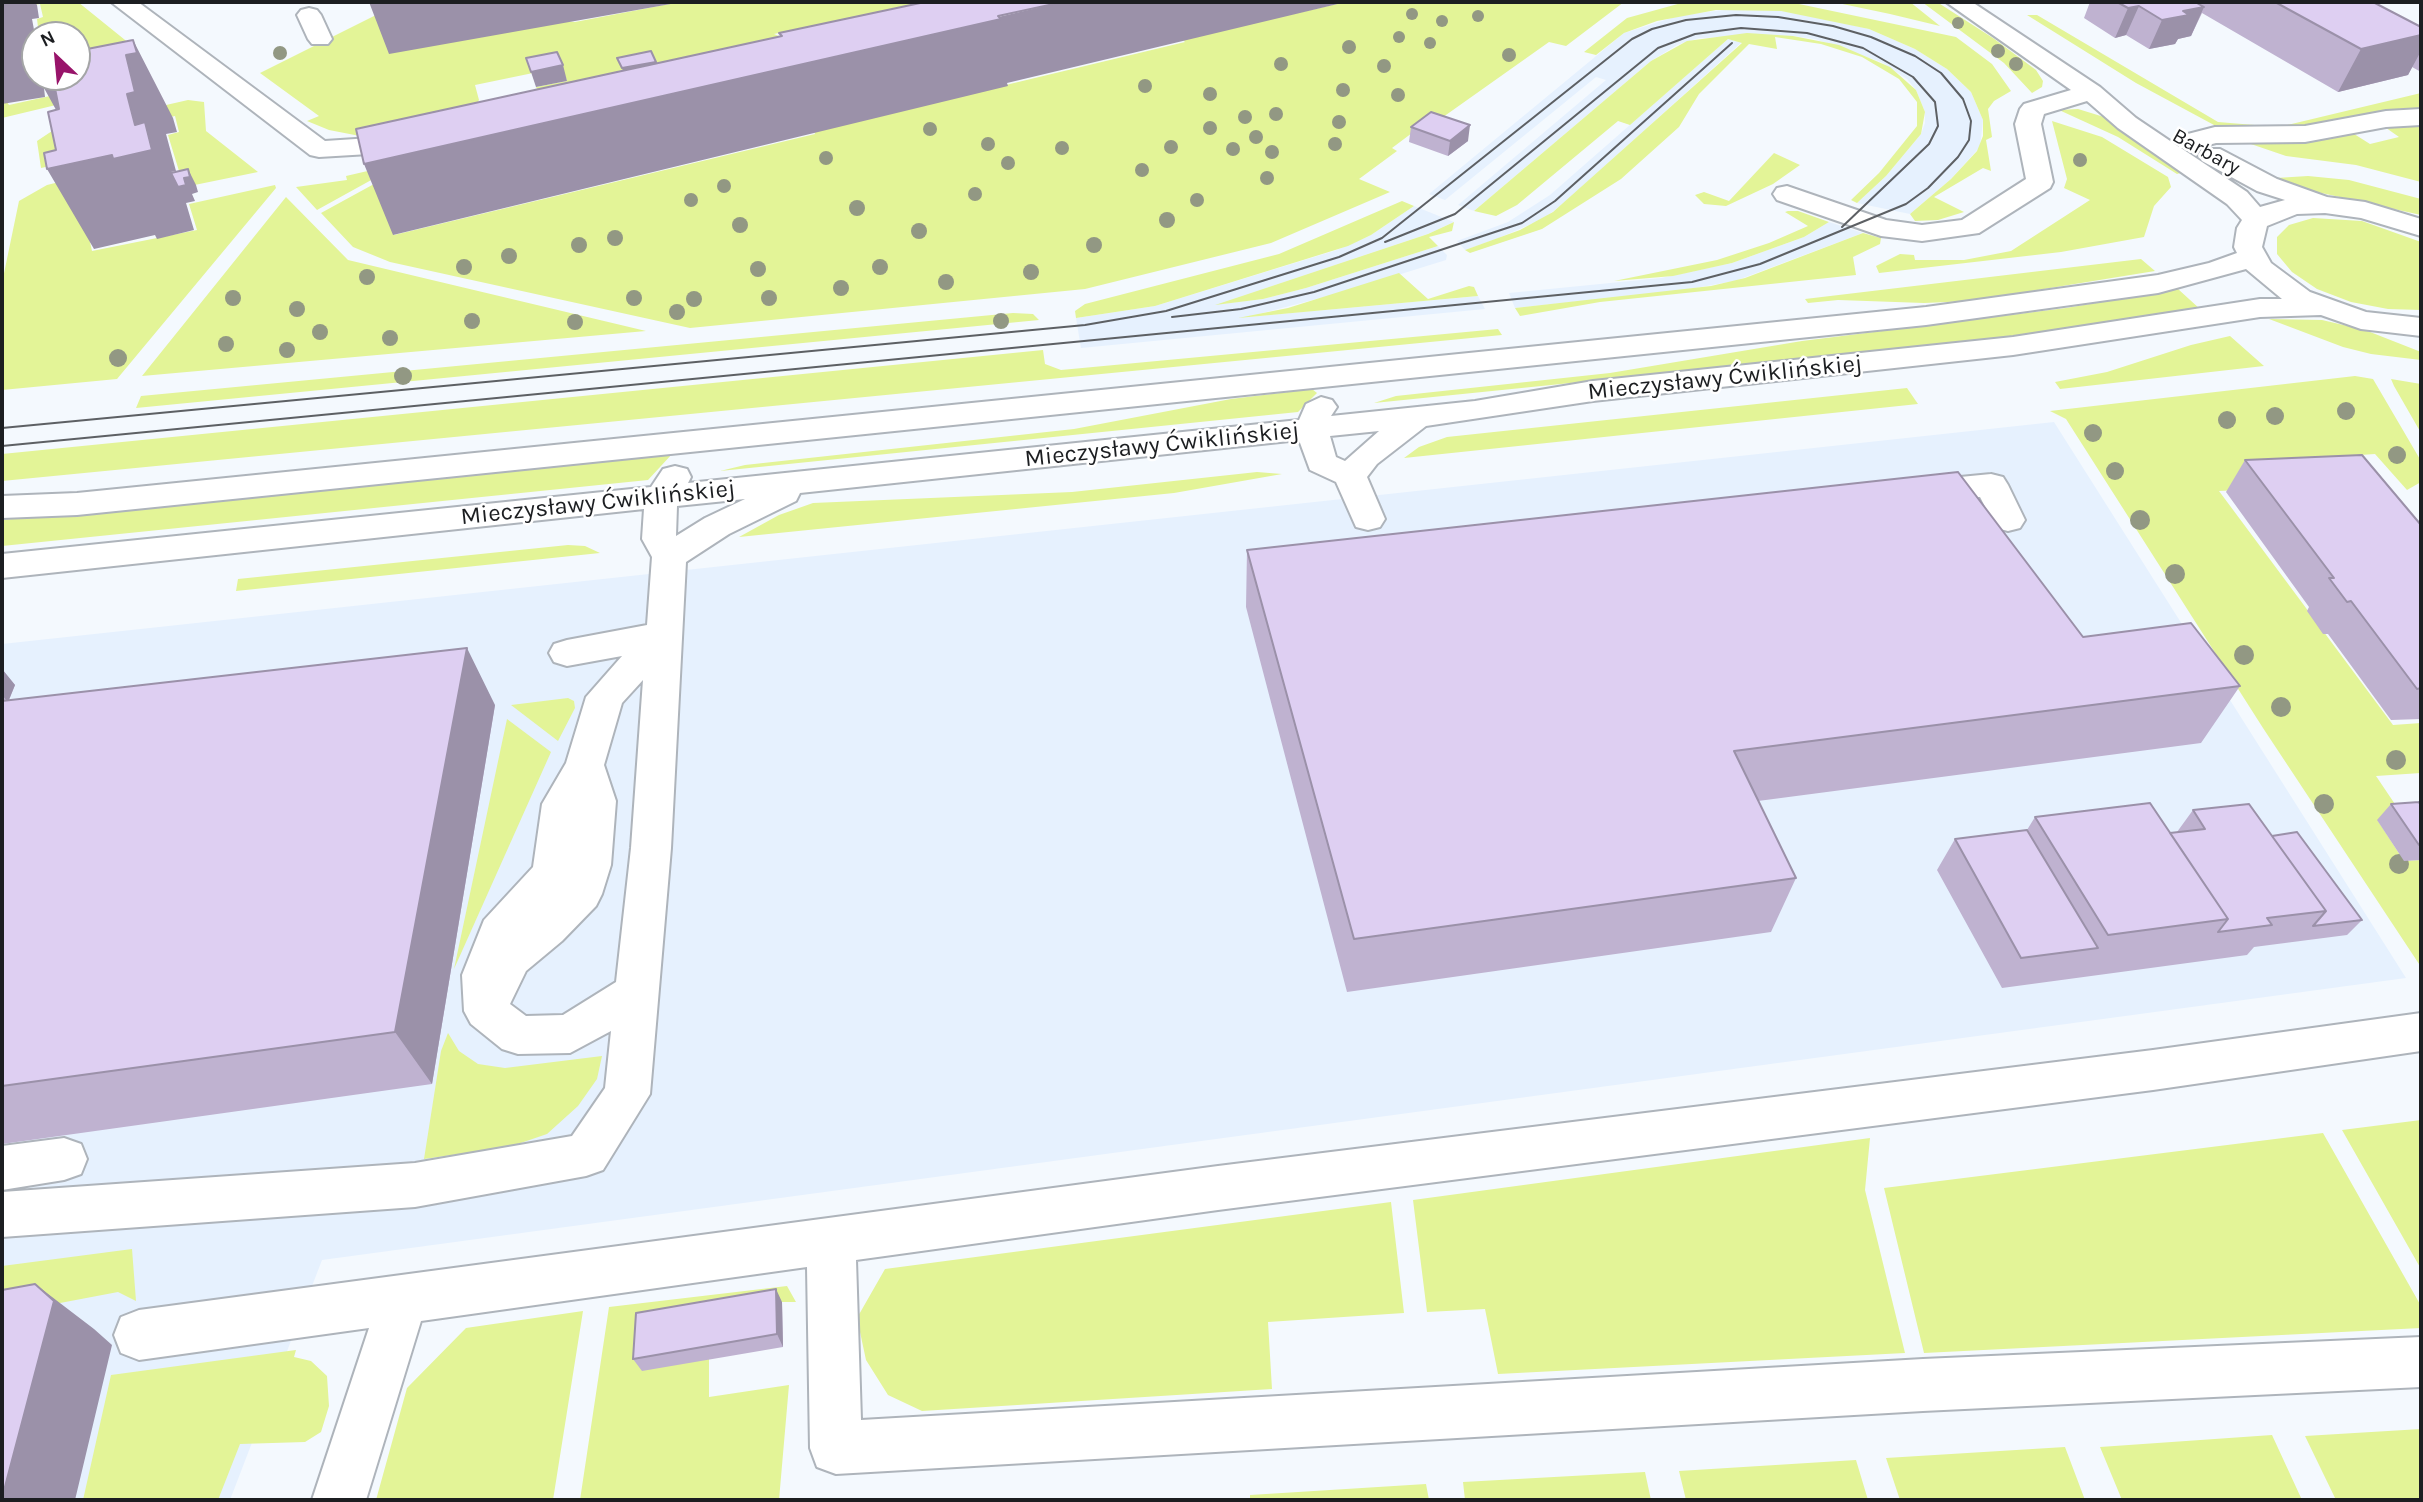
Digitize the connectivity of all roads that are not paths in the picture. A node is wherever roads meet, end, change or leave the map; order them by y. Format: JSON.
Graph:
{"nodes":[{"id":1,"x":123,"y":2,"type":"edge"},
{"id":2,"x":1957,"y":2,"type":"edge"},
{"id":3,"x":309,"y":15,"type":"dead end"},
{"id":4,"x":320,"y":39,"type":"dead end"},
{"id":5,"x":2091,"y":92,"type":"junction"},
{"id":6,"x":2421,"y":117,"type":"edge"},
{"id":7,"x":2189,"y":142,"type":"junction"},
{"id":8,"x":386,"y":145,"type":"edge"},
{"id":9,"x":1787,"y":194,"type":"dead end"},
{"id":10,"x":2325,"y":205,"type":"junction"},
{"id":11,"x":2257,"y":220,"type":"junction"},
{"id":12,"x":2421,"y":228,"type":"edge"},
{"id":13,"x":2252,"y":257,"type":"junction"},
{"id":14,"x":2319,"y":307,"type":"junction"},
{"id":15,"x":2415,"y":330,"type":"edge"},
{"id":16,"x":1434,"y":367,"type":"junction"},
{"id":17,"x":1416,"y":418,"type":"junction"},
{"id":18,"x":815,"y":429,"type":"junction"},
{"id":19,"x":1312,"y":429,"type":"junction"},
{"id":20,"x":1350,"y":476,"type":"junction"},
{"id":21,"x":830,"y":479,"type":"junction"},
{"id":22,"x":1883,"y":496,"type":"edge"},
{"id":23,"x":661,"y":497,"type":"junction"},
{"id":24,"x":2,"y":507,"type":"edge"},
{"id":25,"x":1368,"y":519,"type":"dead end"},
{"id":26,"x":2008,"y":520,"type":"dead end"},
{"id":27,"x":669,"y":556,"type":"junction"},
{"id":28,"x":2,"y":566,"type":"edge"},
{"id":29,"x":664,"y":635,"type":"junction"},
{"id":30,"x":567,"y":653,"type":"dead end"},
{"id":31,"x":637,"y":992,"type":"junction"},
{"id":32,"x":2421,"y":1032,"type":"edge"},
{"id":33,"x":64,"y":1159,"type":"dead end"},
{"id":34,"x":2,"y":1168,"type":"edge"},
{"id":35,"x":2,"y":1216,"type":"edge"},
{"id":36,"x":831,"y":1240,"type":"junction"},
{"id":37,"x":402,"y":1300,"type":"junction"},
{"id":38,"x":139,"y":1335,"type":"dead end"},
{"id":39,"x":2421,"y":1362,"type":"edge"},
{"id":40,"x":339,"y":1500,"type":"edge"}],
"edges":[{"from":1,"to":8,"type":"street"},
{"from":2,"to":5,"type":"street","name":"Barbary"},
{"from":3,"to":4,"type":"street"},
{"from":5,"to":7,"type":"street","name":"Barbary"},
{"from":5,"to":9,"type":"street"},
{"from":5,"to":11,"type":"street","name":"Barbary"},
{"from":6,"to":7,"type":"street"},
{"from":7,"to":10,"type":"street","name":"Barbary"},
{"from":10,"to":11,"type":"street"},
{"from":10,"to":12,"type":"street"},
{"from":11,"to":13,"type":"street"},
{"from":13,"to":14,"type":"street"},
{"from":13,"to":16,"type":"street","name":"Mieczysławy Ćwiklińskiej"},
{"from":14,"to":15,"type":"street"},
{"from":14,"to":17,"type":"street","name":"Mieczysławy Ćwiklińskiej"},
{"from":16,"to":18,"type":"street","name":"Mieczysławy Ćwiklińskiej"},
{"from":16,"to":19,"type":"street"},
{"from":17,"to":19,"type":"street","name":"Mieczysławy Ćwiklińskiej"},
{"from":17,"to":20,"type":"street"},
{"from":18,"to":23,"type":"street"},
{"from":18,"to":24,"type":"street","name":"Mieczysławy Ćwiklińskiej"},
{"from":19,"to":20,"type":"street"},
{"from":19,"to":21,"type":"street","name":"Mieczysławy Ćwiklińskiej"},
{"from":20,"to":25,"type":"street"},
{"from":21,"to":23,"type":"street","name":"Mieczysławy Ćwiklińskiej"},
{"from":21,"to":27,"type":"street"},
{"from":22,"to":26,"type":"street"},
{"from":23,"to":27,"type":"street"},
{"from":23,"to":28,"type":"street","name":"Mieczysławy Ćwiklińskiej"},
{"from":27,"to":29,"type":"street"},
{"from":29,"to":30,"type":"street"},
{"from":29,"to":31,"type":"street"},
{"from":29,"to":31,"type":"street"},
{"from":31,"to":35,"type":"street"},
{"from":32,"to":36,"type":"street"},
{"from":33,"to":34,"type":"street"},
{"from":36,"to":37,"type":"street"},
{"from":36,"to":39,"type":"street"},
{"from":37,"to":38,"type":"street"},
{"from":37,"to":40,"type":"street"}]}
